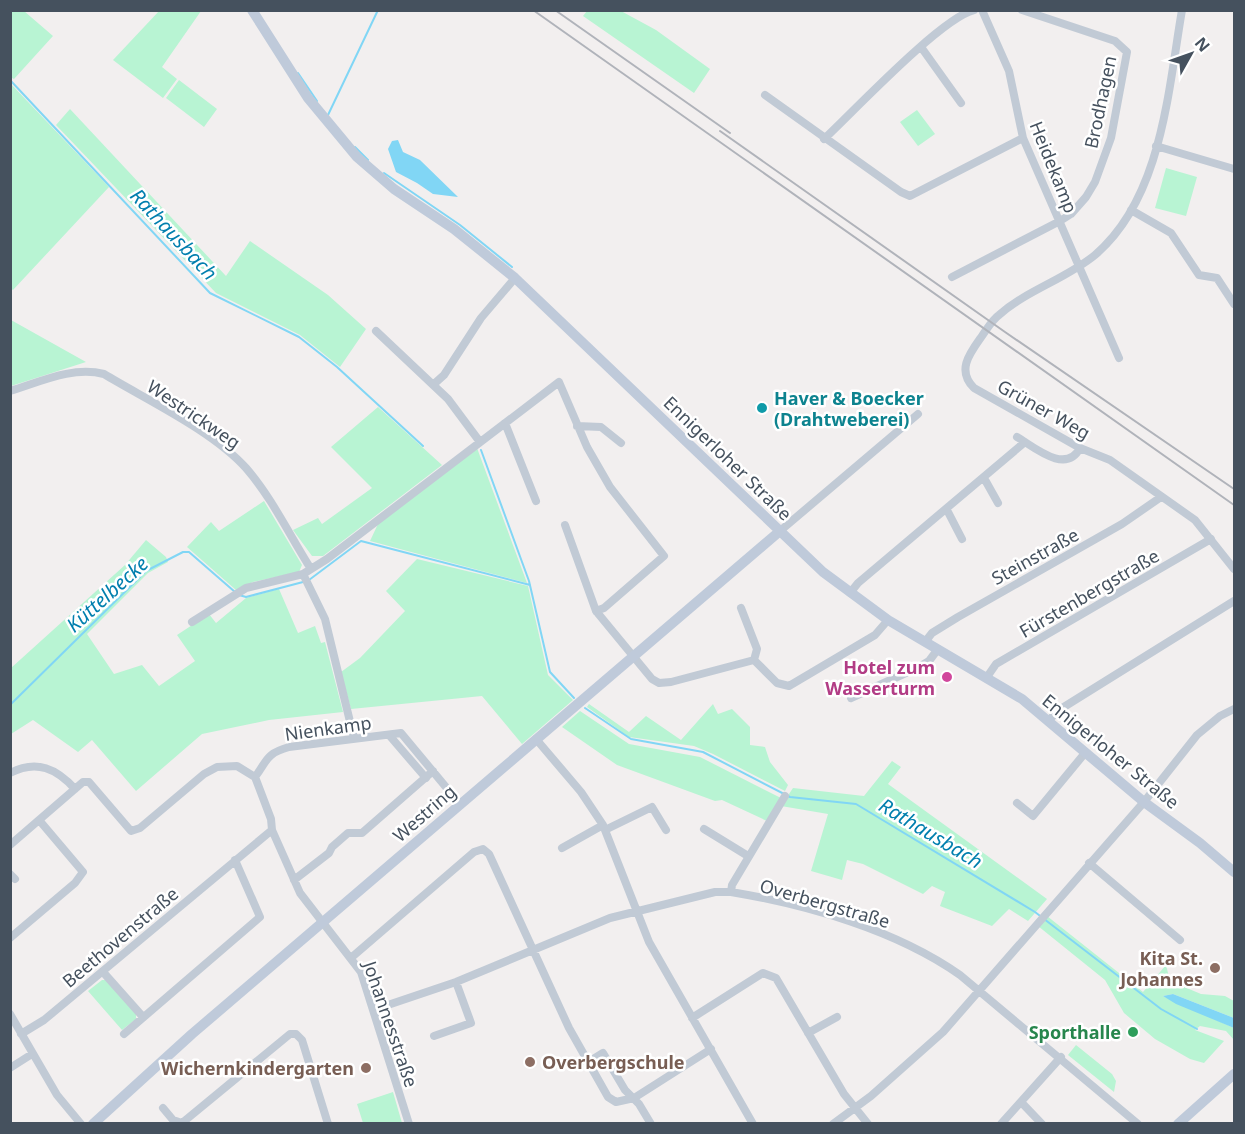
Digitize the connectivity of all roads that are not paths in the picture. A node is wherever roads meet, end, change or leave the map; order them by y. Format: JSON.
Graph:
{"nodes":[{"id":1,"x":252,"y":10,"type":"edge"},
{"id":2,"x":974,"y":10,"type":"edge"},
{"id":3,"x":982,"y":10,"type":"edge"},
{"id":4,"x":1022,"y":10,"type":"edge"},
{"id":5,"x":1182,"y":10,"type":"edge"},
{"id":6,"x":921,"y":47,"type":"junction"},
{"id":7,"x":765,"y":95,"type":"dead end"},
{"id":8,"x":961,"y":103,"type":"dead end"},
{"id":9,"x":1023,"y":138,"type":"junction"},
{"id":10,"x":824,"y":139,"type":"junction"},
{"id":11,"x":1156,"y":147,"type":"junction"},
{"id":12,"x":1234,"y":169,"type":"edge"},
{"id":13,"x":1131,"y":210,"type":"junction"},
{"id":14,"x":1060,"y":221,"type":"junction"},
{"id":15,"x":1078,"y":267,"type":"junction"},
{"id":16,"x":952,"y":277,"type":"dead end"},
{"id":17,"x":515,"y":278,"type":"junction"},
{"id":18,"x":1234,"y":304,"type":"edge"},
{"id":19,"x":376,"y":331,"type":"dead end"},
{"id":20,"x":1119,"y":358,"type":"dead end"},
{"id":21,"x":434,"y":384,"type":"junction"},
{"id":22,"x":10,"y":392,"type":"edge"},
{"id":23,"x":918,"y":414,"type":"dead end"},
{"id":24,"x":505,"y":423,"type":"junction"},
{"id":25,"x":577,"y":426,"type":"junction"},
{"id":26,"x":1017,"y":437,"type":"dead end"},
{"id":27,"x":480,"y":442,"type":"junction"},
{"id":28,"x":1025,"y":442,"type":"junction"},
{"id":29,"x":621,"y":443,"type":"dead end"},
{"id":30,"x":1080,"y":448,"type":"junction"},
{"id":31,"x":984,"y":478,"type":"junction"},
{"id":32,"x":1161,"y":497,"type":"junction"},
{"id":33,"x":536,"y":501,"type":"dead end"},
{"id":34,"x":998,"y":503,"type":"dead end"},
{"id":35,"x":947,"y":510,"type":"junction"},
{"id":36,"x":565,"y":525,"type":"dead end"},
{"id":37,"x":780,"y":531,"type":"junction"},
{"id":38,"x":962,"y":539,"type":"dead end"},
{"id":39,"x":1211,"y":539,"type":"junction"},
{"id":40,"x":1234,"y":569,"type":"edge"},
{"id":41,"x":307,"y":572,"type":"junction"},
{"id":42,"x":850,"y":593,"type":"junction"},
{"id":43,"x":1234,"y":601,"type":"edge"},
{"id":44,"x":741,"y":608,"type":"dead end"},
{"id":45,"x":596,"y":611,"type":"junction"},
{"id":46,"x":888,"y":620,"type":"junction"},
{"id":47,"x":192,"y":622,"type":"dead end"},
{"id":48,"x":925,"y":642,"type":"junction"},
{"id":49,"x":938,"y":649,"type":"junction"},
{"id":50,"x":633,"y":657,"type":"junction"},
{"id":51,"x":754,"y":660,"type":"junction"},
{"id":52,"x":987,"y":677,"type":"junction"},
{"id":53,"x":851,"y":698,"type":"dead end"},
{"id":54,"x":1234,"y":709,"type":"edge"},
{"id":55,"x":1048,"y":722,"type":"junction"},
{"id":56,"x":389,"y":735,"type":"junction"},
{"id":57,"x":354,"y":738,"type":"junction"},
{"id":58,"x":536,"y":739,"type":"junction"},
{"id":59,"x":1085,"y":753,"type":"junction"},
{"id":60,"x":433,"y":771,"type":"junction"},
{"id":61,"x":10,"y":773,"type":"edge"},
{"id":62,"x":255,"y":777,"type":"junction"},
{"id":63,"x":426,"y":778,"type":"junction"},
{"id":64,"x":75,"y":789,"type":"junction"},
{"id":65,"x":785,"y":796,"type":"dead end"},
{"id":66,"x":1144,"y":802,"type":"junction"},
{"id":67,"x":1017,"y":803,"type":"dead end"},
{"id":68,"x":460,"y":804,"type":"junction"},
{"id":69,"x":39,"y":820,"type":"junction"},
{"id":70,"x":604,"y":827,"type":"junction"},
{"id":71,"x":704,"y":829,"type":"dead end"},
{"id":72,"x":272,"y":830,"type":"junction"},
{"id":73,"x":666,"y":830,"type":"dead end"},
{"id":74,"x":10,"y":846,"type":"edge"},
{"id":75,"x":562,"y":848,"type":"dead end"},
{"id":76,"x":748,"y":856,"type":"junction"},
{"id":77,"x":236,"y":860,"type":"junction"},
{"id":78,"x":1089,"y":863,"type":"junction"},
{"id":79,"x":1234,"y":872,"type":"edge"},
{"id":80,"x":294,"y":880,"type":"junction"},
{"id":81,"x":730,"y":892,"type":"junction"},
{"id":82,"x":637,"y":910,"type":"junction"},
{"id":83,"x":321,"y":923,"type":"junction"},
{"id":84,"x":10,"y":938,"type":"edge"},
{"id":85,"x":1180,"y":940,"type":"dead end"},
{"id":86,"x":532,"y":951,"type":"junction"},
{"id":87,"x":352,"y":957,"type":"junction"},
{"id":88,"x":103,"y":972,"type":"junction"},
{"id":89,"x":456,"y":981,"type":"junction"},
{"id":90,"x":979,"y":991,"type":"junction"},
{"id":91,"x":373,"y":1010,"type":"junction"},
{"id":92,"x":10,"y":1014,"type":"edge"},
{"id":93,"x":142,"y":1017,"type":"junction"},
{"id":94,"x":837,"y":1017,"type":"dead end"},
{"id":95,"x":692,"y":1018,"type":"junction"},
{"id":96,"x":808,"y":1033,"type":"junction"},
{"id":97,"x":21,"y":1034,"type":"junction"},
{"id":98,"x":124,"y":1034,"type":"dead end"},
{"id":99,"x":434,"y":1036,"type":"dead end"},
{"id":100,"x":711,"y":1049,"type":"junction"},
{"id":101,"x":32,"y":1054,"type":"junction"},
{"id":102,"x":1061,"y":1058,"type":"junction"},
{"id":103,"x":587,"y":1063,"type":"junction"},
{"id":104,"x":10,"y":1068,"type":"edge"},
{"id":105,"x":1234,"y":1074,"type":"edge"},
{"id":106,"x":633,"y":1098,"type":"junction"},
{"id":107,"x":1021,"y":1102,"type":"junction"},
{"id":108,"x":163,"y":1108,"type":"dead end"},
{"id":109,"x":854,"y":1108,"type":"junction"},
{"id":110,"x":1182,"y":1122,"type":"edge"},
{"id":111,"x":182,"y":1123,"type":"edge"},
{"id":112,"x":81,"y":1124,"type":"edge"},
{"id":113,"x":93,"y":1124,"type":"edge"},
{"id":114,"x":328,"y":1124,"type":"edge"},
{"id":115,"x":409,"y":1124,"type":"edge"},
{"id":116,"x":651,"y":1124,"type":"edge"},
{"id":117,"x":753,"y":1124,"type":"edge"},
{"id":118,"x":832,"y":1124,"type":"edge"},
{"id":119,"x":868,"y":1124,"type":"edge"},
{"id":120,"x":1000,"y":1124,"type":"edge"},
{"id":121,"x":1042,"y":1124,"type":"edge"},
{"id":122,"x":1138,"y":1124,"type":"edge"}],
"edges":[{"from":1,"to":17,"type":"main road","name":"Ennigerloher Straße"},
{"from":2,"to":6,"type":"street"},
{"from":3,"to":9,"type":"street","name":"Heidekamp"},
{"from":4,"to":14,"type":"street","name":"Brodhagen"},
{"from":5,"to":11,"type":"street"},
{"from":6,"to":8,"type":"street"},
{"from":6,"to":10,"type":"street"},
{"from":7,"to":10,"type":"street"},
{"from":9,"to":10,"type":"street"},
{"from":9,"to":14,"type":"street","name":"Heidekamp"},
{"from":11,"to":12,"type":"street"},
{"from":11,"to":13,"type":"street"},
{"from":13,"to":15,"type":"street"},
{"from":13,"to":18,"type":"street"},
{"from":14,"to":15,"type":"street","name":"Heidekamp"},
{"from":14,"to":16,"type":"street"},
{"from":15,"to":20,"type":"street","name":"Heidekamp"},
{"from":15,"to":30,"type":"street","name":"Grüner Weg"},
{"from":17,"to":21,"type":"street"},
{"from":17,"to":37,"type":"main road","name":"Ennigerloher Straße"},
{"from":19,"to":21,"type":"street"},
{"from":21,"to":27,"type":"street"},
{"from":22,"to":41,"type":"street","name":"Westrickweg"},
{"from":23,"to":37,"type":"street"},
{"from":24,"to":25,"type":"street"},
{"from":24,"to":27,"type":"street"},
{"from":24,"to":33,"type":"street"},
{"from":25,"to":29,"type":"street"},
{"from":25,"to":45,"type":"street"},
{"from":26,"to":28,"type":"street"},
{"from":27,"to":41,"type":"street"},
{"from":28,"to":30,"type":"street"},
{"from":28,"to":31,"type":"street"},
{"from":30,"to":32,"type":"street","name":"Grüner Weg"},
{"from":31,"to":34,"type":"street"},
{"from":31,"to":35,"type":"street"},
{"from":32,"to":39,"type":"street","name":"Grüner Weg"},
{"from":32,"to":48,"type":"street","name":"Steinstraße"},
{"from":35,"to":38,"type":"street"},
{"from":35,"to":42,"type":"street"},
{"from":36,"to":45,"type":"street"},
{"from":37,"to":42,"type":"main road","name":"Ennigerloher Straße"},
{"from":37,"to":50,"type":"main road","name":"Westring"},
{"from":39,"to":40,"type":"street","name":"Grüner Weg"},
{"from":39,"to":52,"type":"street","name":"Fürstenbergstraße"},
{"from":41,"to":47,"type":"street"},
{"from":41,"to":57,"type":"street","name":"Westrickweg"},
{"from":42,"to":46,"type":"main road","name":"Ennigerloher Straße"},
{"from":43,"to":55,"type":"street"},
{"from":44,"to":51,"type":"street"},
{"from":45,"to":50,"type":"street"},
{"from":46,"to":48,"type":"main road","name":"Ennigerloher Straße"},
{"from":46,"to":51,"type":"street"},
{"from":48,"to":49,"type":"main road","name":"Ennigerloher Straße"},
{"from":49,"to":52,"type":"main road","name":"Ennigerloher Straße"},
{"from":49,"to":53,"type":"street"},
{"from":50,"to":51,"type":"street"},
{"from":50,"to":58,"type":"main road","name":"Westring"},
{"from":52,"to":55,"type":"main road","name":"Ennigerloher Straße"},
{"from":54,"to":66,"type":"street"},
{"from":55,"to":59,"type":"main road","name":"Ennigerloher Straße"},
{"from":56,"to":57,"type":"street","name":"Nienkamp"},
{"from":56,"to":60,"type":"street","name":"Nienkamp"},
{"from":56,"to":63,"type":"street","name":"Nienkamp"},
{"from":57,"to":62,"type":"street","name":"Nienkamp"},
{"from":58,"to":68,"type":"main road","name":"Westring"},
{"from":58,"to":70,"type":"street"},
{"from":59,"to":66,"type":"main road","name":"Ennigerloher Straße"},
{"from":59,"to":67,"type":"street"},
{"from":60,"to":63,"type":"street"},
{"from":60,"to":68,"type":"street","name":"Nienkamp"},
{"from":61,"to":64,"type":"street"},
{"from":62,"to":64,"type":"street"},
{"from":62,"to":72,"type":"street","name":"Johannesstraße"},
{"from":63,"to":80,"type":"street"},
{"from":64,"to":69,"type":"street"},
{"from":65,"to":76,"type":"street"},
{"from":66,"to":78,"type":"street"},
{"from":66,"to":79,"type":"main road","name":"Ennigerloher Straße"},
{"from":68,"to":83,"type":"main road","name":"Westring"},
{"from":69,"to":74,"type":"street"},
{"from":69,"to":84,"type":"street"},
{"from":70,"to":73,"type":"street"},
{"from":70,"to":75,"type":"street"},
{"from":70,"to":82,"type":"street"},
{"from":71,"to":76,"type":"street"},
{"from":72,"to":77,"type":"street","name":"Beethovenstraße"},
{"from":72,"to":80,"type":"street","name":"Johannesstraße"},
{"from":76,"to":81,"type":"street"},
{"from":77,"to":88,"type":"street","name":"Beethovenstraße"},
{"from":77,"to":93,"type":"street"},
{"from":78,"to":85,"type":"street"},
{"from":78,"to":90,"type":"street"},
{"from":80,"to":83,"type":"street","name":"Johannesstraße"},
{"from":81,"to":82,"type":"street","name":"Overbergstraße"},
{"from":81,"to":90,"type":"street","name":"Overbergstraße"},
{"from":82,"to":86,"type":"street","name":"Overbergstraße"},
{"from":82,"to":95,"type":"street"},
{"from":83,"to":87,"type":"street","name":"Johannesstraße"},
{"from":83,"to":113,"type":"main road","name":"Westring"},
{"from":86,"to":87,"type":"street"},
{"from":86,"to":89,"type":"street","name":"Overbergstraße"},
{"from":86,"to":103,"type":"street"},
{"from":87,"to":91,"type":"street","name":"Johannesstraße"},
{"from":88,"to":93,"type":"street"},
{"from":88,"to":97,"type":"street","name":"Beethovenstraße"},
{"from":89,"to":91,"type":"street","name":"Overbergstraße"},
{"from":89,"to":99,"type":"street"},
{"from":90,"to":102,"type":"street","name":"Overbergstraße"},
{"from":90,"to":109,"type":"street"},
{"from":91,"to":115,"type":"street","name":"Johannesstraße"},
{"from":92,"to":97,"type":"street"},
{"from":93,"to":98,"type":"street"},
{"from":94,"to":96,"type":"street"},
{"from":95,"to":96,"type":"street"},
{"from":95,"to":100,"type":"street"},
{"from":96,"to":109,"type":"street"},
{"from":97,"to":101,"type":"street"},
{"from":100,"to":106,"type":"street"},
{"from":100,"to":117,"type":"street"},
{"from":101,"to":104,"type":"street"},
{"from":101,"to":112,"type":"street"},
{"from":102,"to":107,"type":"street"},
{"from":102,"to":122,"type":"street","name":"Overbergstraße"},
{"from":103,"to":106,"type":"street"},
{"from":103,"to":106,"type":"street"},
{"from":105,"to":110,"type":"main road"},
{"from":106,"to":116,"type":"street"},
{"from":107,"to":120,"type":"street"},
{"from":107,"to":121,"type":"street"},
{"from":108,"to":111,"type":"street"},
{"from":109,"to":118,"type":"street"},
{"from":109,"to":119,"type":"street"},
{"from":111,"to":114,"type":"street"}]}
